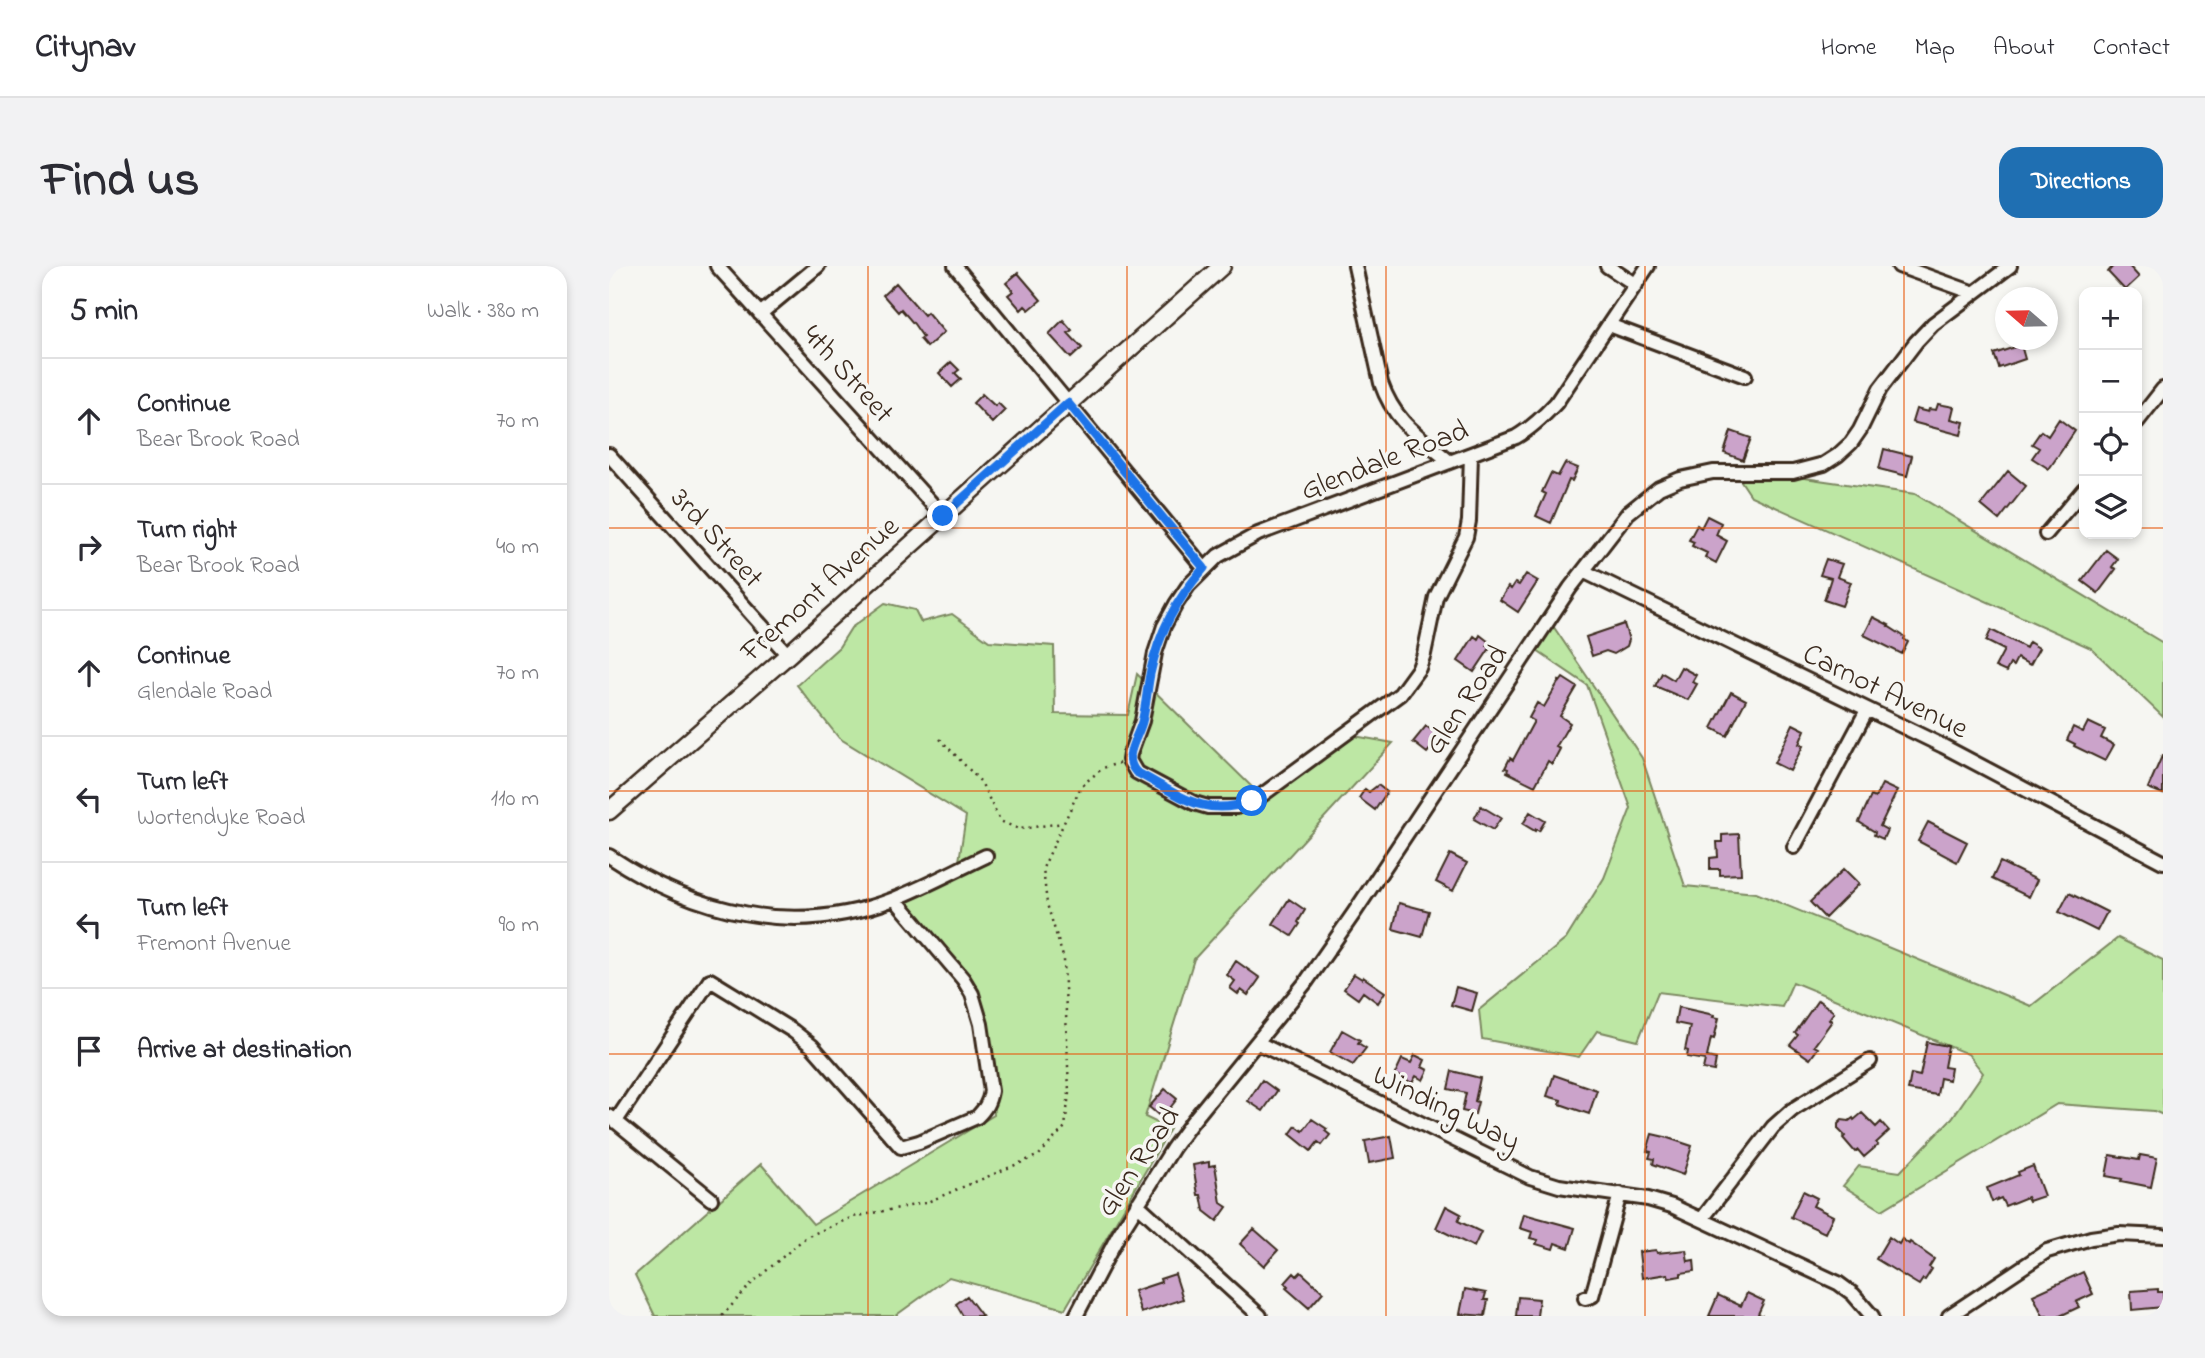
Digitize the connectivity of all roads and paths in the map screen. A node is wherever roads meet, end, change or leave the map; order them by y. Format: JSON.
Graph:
{"nodes":[{"id":1,"x":717,"y":266,"type":"edge"},
{"id":2,"x":818,"y":266,"type":"edge"},
{"id":3,"x":954,"y":266,"type":"edge"},
{"id":4,"x":1222,"y":266,"type":"edge"},
{"id":5,"x":1356,"y":266,"type":"edge"},
{"id":6,"x":1607,"y":266,"type":"edge"},
{"id":7,"x":1648,"y":266,"type":"edge"},
{"id":8,"x":1899,"y":266,"type":"edge"},
{"id":9,"x":2010,"y":266,"type":"edge"},
{"id":10,"x":1636,"y":285,"type":"junction"},
{"id":11,"x":1974,"y":293,"type":"junction"},
{"id":12,"x":760,"y":314,"type":"junction"},
{"id":13,"x":1609,"y":325,"type":"junction"},
{"id":14,"x":1745,"y":376,"type":"dead end"},
{"id":15,"x":2163,"y":389,"type":"edge"},
{"id":16,"x":1068,"y":403,"type":"junction"},
{"id":17,"x":2142,"y":416,"type":"edge"},
{"id":18,"x":1471,"y":454,"type":"junction"},
{"id":19,"x":609,"y":455,"type":"edge"},
{"id":20,"x":1450,"y":462,"type":"junction"},
{"id":21,"x":2079,"y":495,"type":"edge"},
{"id":22,"x":943,"y":516,"type":"junction"},
{"id":23,"x":2046,"y":534,"type":"dead end"},
{"id":24,"x":1204,"y":568,"type":"junction"},
{"id":25,"x":1583,"y":571,"type":"junction"},
{"id":26,"x":788,"y":655,"type":"junction"},
{"id":27,"x":1867,"y":710,"type":"junction"},
{"id":28,"x":940,"y":739,"type":"dead end"},
{"id":29,"x":609,"y":811,"type":"edge"},
{"id":30,"x":1063,"y":823,"type":"dead end"},
{"id":31,"x":1794,"y":847,"type":"dead end"},
{"id":32,"x":609,"y":856,"type":"edge"},
{"id":33,"x":986,"y":856,"type":"dead end"},
{"id":34,"x":2163,"y":862,"type":"edge"},
{"id":35,"x":895,"y":899,"type":"junction"},
{"id":36,"x":1258,"y":1043,"type":"junction"},
{"id":37,"x":1870,"y":1061,"type":"dead end"},
{"id":38,"x":613,"y":1119,"type":"edge"},
{"id":39,"x":1620,"y":1194,"type":"junction"},
{"id":40,"x":711,"y":1199,"type":"dead end"},
{"id":41,"x":1137,"y":1204,"type":"junction"},
{"id":42,"x":1702,"y":1219,"type":"junction"},
{"id":43,"x":2163,"y":1236,"type":"edge"},
{"id":44,"x":1585,"y":1298,"type":"dead end"},
{"id":45,"x":1076,"y":1316,"type":"edge"},
{"id":46,"x":1260,"y":1316,"type":"edge"},
{"id":47,"x":1873,"y":1316,"type":"edge"},
{"id":48,"x":1949,"y":1316,"type":"edge"}],
"edges":[{"from":1,"to":12,"type":"street","name":"4th Street"},
{"from":2,"to":12,"type":"street"},
{"from":3,"to":16,"type":"street"},
{"from":4,"to":16,"type":"street","name":"Fremont Avenue"},
{"from":5,"to":20,"type":"street"},
{"from":6,"to":10,"type":"street"},
{"from":7,"to":10,"type":"street","name":"Glendale Road"},
{"from":8,"to":11,"type":"street"},
{"from":9,"to":11,"type":"street","name":"Glen Road"},
{"from":10,"to":13,"type":"street","name":"Glendale Road"},
{"from":11,"to":25,"type":"street","name":"Glen Road"},
{"from":12,"to":22,"type":"street","name":"4th Street"},
{"from":13,"to":14,"type":"street"},
{"from":13,"to":18,"type":"street","name":"Glendale Road"},
{"from":15,"to":17,"type":"street"},
{"from":16,"to":22,"type":"street","name":"Fremont Avenue"},
{"from":16,"to":24,"type":"street"},
{"from":18,"to":20,"type":"street","name":"Glendale Road"},
{"from":18,"to":24,"type":"street","name":"Glendale Road"},
{"from":19,"to":26,"type":"street","name":"3rd Street"},
{"from":20,"to":24,"type":"street","name":"Glendale Road"},
{"from":21,"to":23,"type":"street"},
{"from":22,"to":26,"type":"street","name":"Fremont Avenue"},
{"from":25,"to":27,"type":"street","name":"Carnot Avenue"},
{"from":25,"to":36,"type":"street","name":"Glen Road"},
{"from":26,"to":29,"type":"street","name":"Fremont Avenue"},
{"from":27,"to":31,"type":"street"},
{"from":27,"to":34,"type":"street","name":"Carnot Avenue"},
{"from":28,"to":30,"type":"path"},
{"from":32,"to":35,"type":"street"},
{"from":33,"to":35,"type":"street"},
{"from":35,"to":38,"type":"street"},
{"from":36,"to":39,"type":"street","name":"Winding Way"},
{"from":36,"to":41,"type":"street","name":"Glen Road"},
{"from":37,"to":42,"type":"street"},
{"from":38,"to":40,"type":"street"},
{"from":39,"to":42,"type":"street","name":"Winding Way"},
{"from":39,"to":44,"type":"street"},
{"from":41,"to":45,"type":"street","name":"Glen Road"},
{"from":41,"to":46,"type":"street"},
{"from":42,"to":47,"type":"street","name":"Winding Way"},
{"from":43,"to":48,"type":"street"}]}
